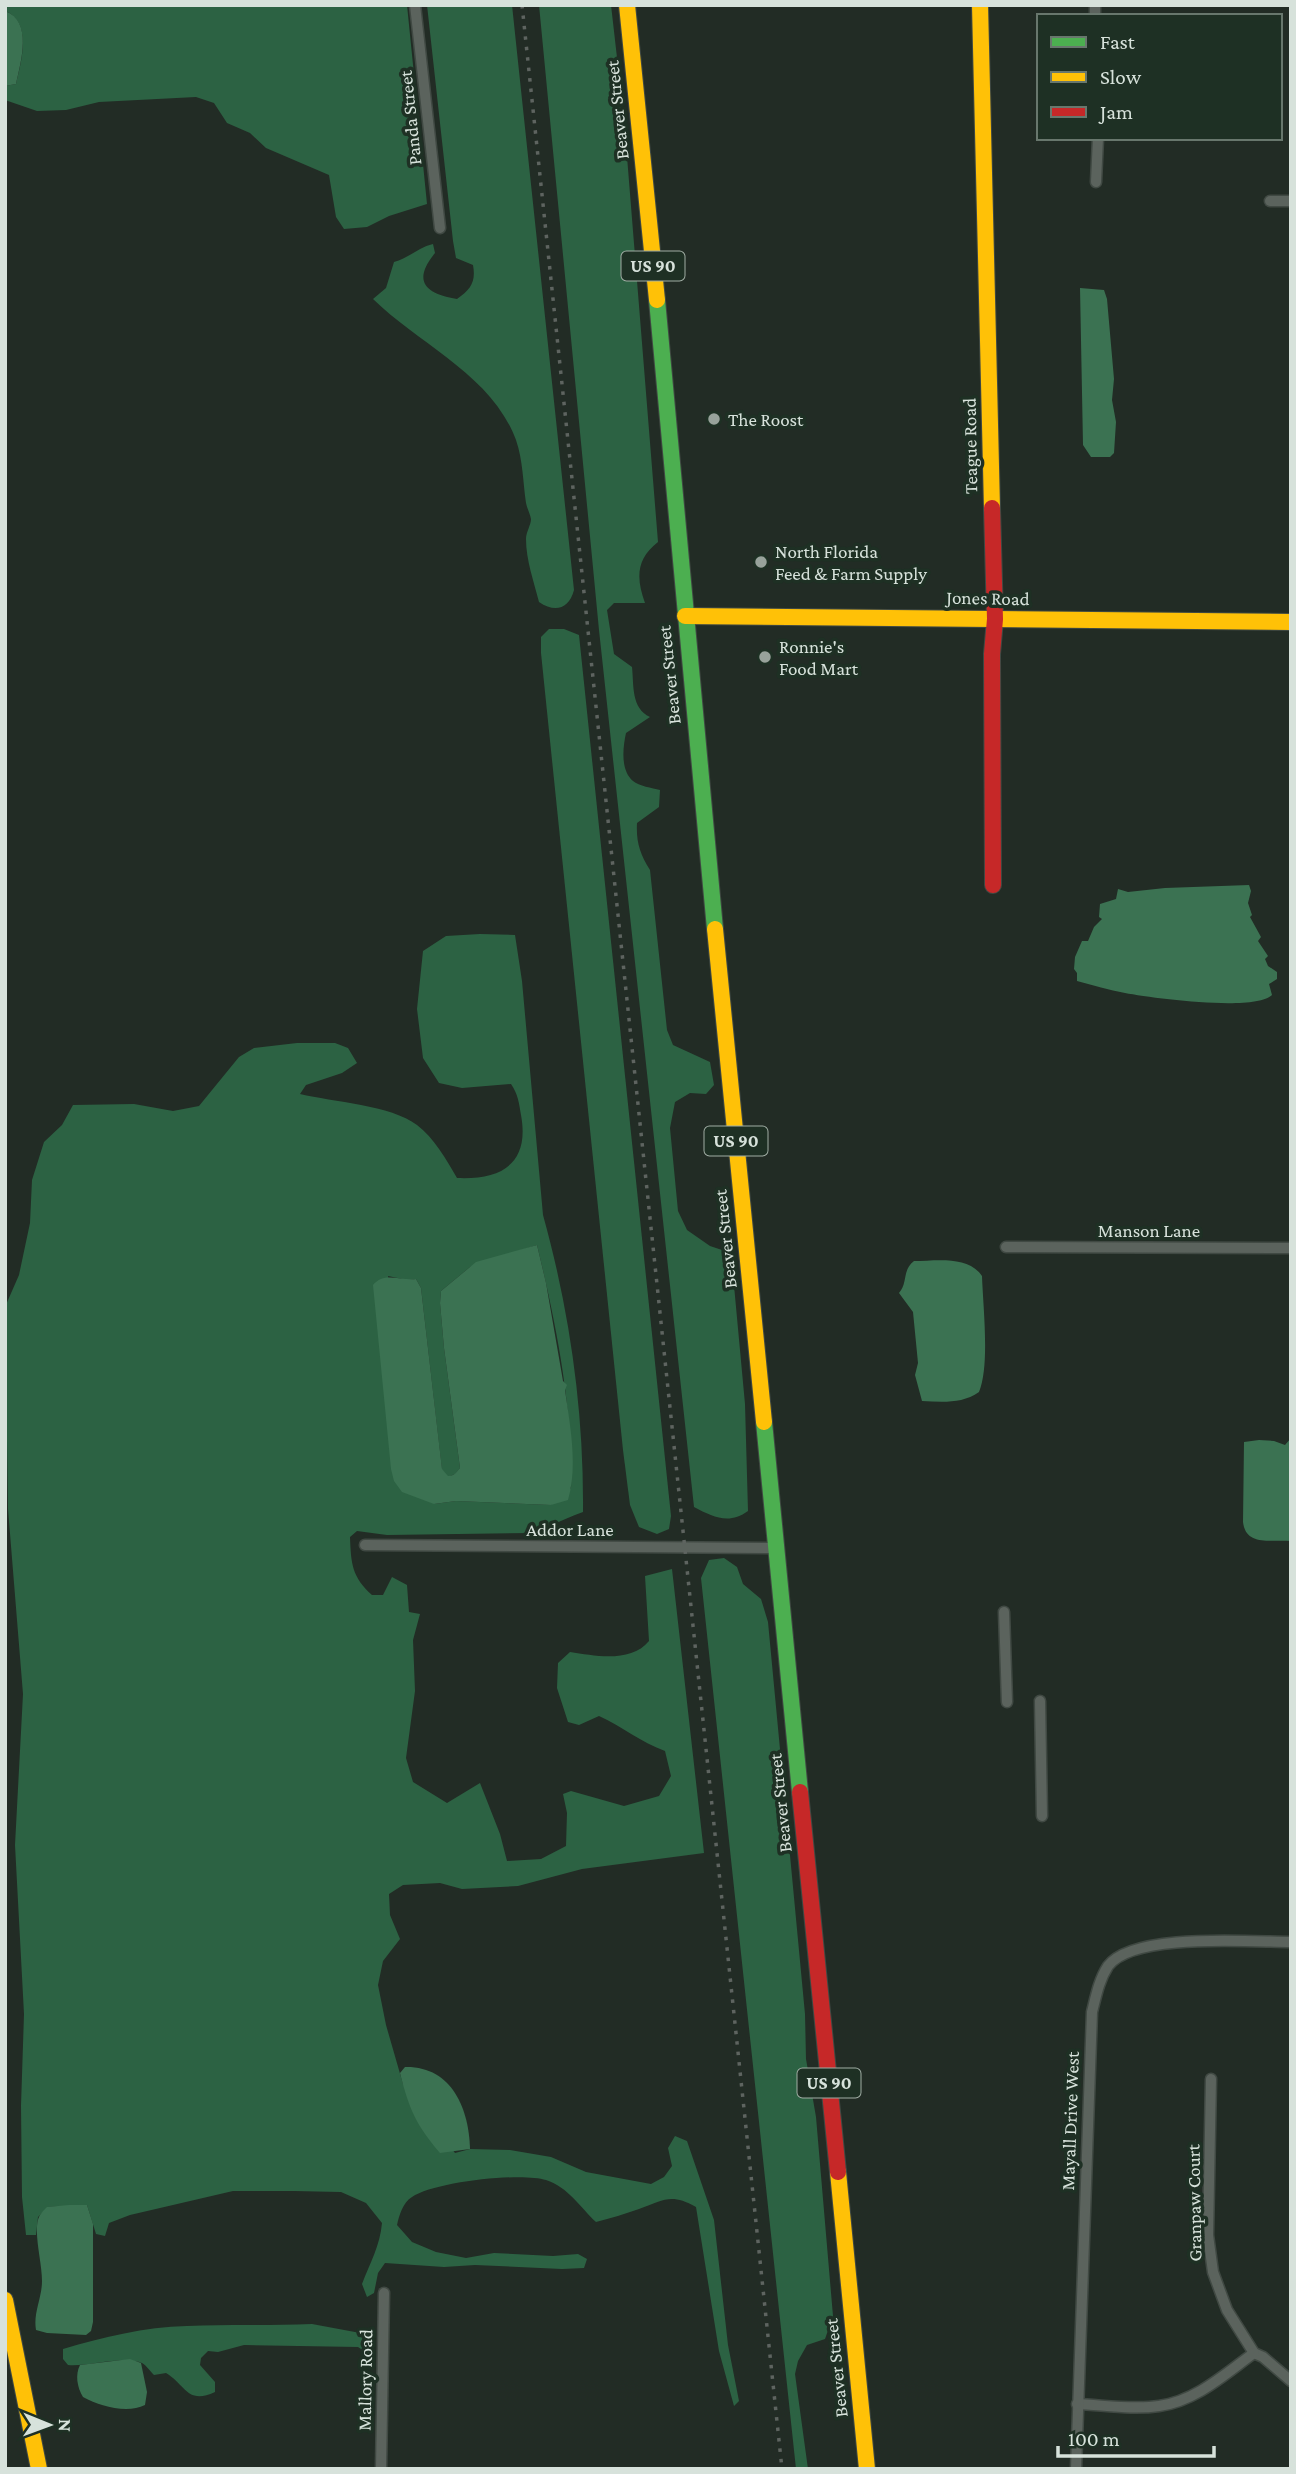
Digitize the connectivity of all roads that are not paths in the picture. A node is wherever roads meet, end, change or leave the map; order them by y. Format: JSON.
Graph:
{"nodes":[{"id":1,"x":415,"y":5,"type":"edge"},
{"id":2,"x":627,"y":5,"type":"edge"},
{"id":3,"x":980,"y":5,"type":"edge"},
{"id":4,"x":1098,"y":140,"type":"edge"},
{"id":5,"x":1096,"y":182,"type":"dead end"},
{"id":6,"x":1270,"y":201,"type":"dead end"},
{"id":7,"x":1291,"y":201,"type":"edge"},
{"id":8,"x":440,"y":228,"type":"dead end"},
{"id":9,"x":685,"y":616,"type":"junction"},
{"id":10,"x":995,"y":619,"type":"junction"},
{"id":11,"x":1291,"y":622,"type":"edge"},
{"id":12,"x":993,"y":885,"type":"dead end"},
{"id":13,"x":1006,"y":1247,"type":"dead end"},
{"id":14,"x":1291,"y":1248,"type":"edge"},
{"id":15,"x":365,"y":1545,"type":"dead end"},
{"id":16,"x":776,"y":1548,"type":"junction"},
{"id":17,"x":1004,"y":1612,"type":"dead end"},
{"id":18,"x":1040,"y":1701,"type":"dead end"},
{"id":19,"x":1007,"y":1702,"type":"dead end"},
{"id":20,"x":1042,"y":1816,"type":"dead end"},
{"id":21,"x":1291,"y":1942,"type":"edge"},
{"id":22,"x":1211,"y":2079,"type":"dead end"},
{"id":23,"x":384,"y":2293,"type":"dead end"},
{"id":24,"x":5,"y":2300,"type":"edge"},
{"id":25,"x":1254,"y":2353,"type":"junction"},
{"id":26,"x":1291,"y":2381,"type":"edge"},
{"id":27,"x":1077,"y":2404,"type":"junction"},
{"id":28,"x":39,"y":2469,"type":"edge"},
{"id":29,"x":380,"y":2469,"type":"edge"},
{"id":30,"x":867,"y":2469,"type":"edge"},
{"id":31,"x":1076,"y":2469,"type":"edge"}],
"edges":[{"from":1,"to":8,"type":"street","name":"Panda Street"},
{"from":2,"to":9,"type":"main road","name":"Beaver Street","number":"US 90"},
{"from":3,"to":10,"type":"main road","name":"Teague Road"},
{"from":4,"to":5,"type":"street"},
{"from":6,"to":7,"type":"street"},
{"from":9,"to":10,"type":"main road","name":"Jones Road"},
{"from":9,"to":16,"type":"main road","name":"Beaver Street","number":"US 90"},
{"from":10,"to":11,"type":"main road","name":"Jones Road"},
{"from":10,"to":12,"type":"main road","name":"Teague Road"},
{"from":13,"to":14,"type":"street","name":"Manson Lane"},
{"from":15,"to":16,"type":"street","name":"Addor Lane"},
{"from":16,"to":30,"type":"main road","name":"Beaver Street","number":"US 90"},
{"from":17,"to":19,"type":"street"},
{"from":18,"to":20,"type":"street"},
{"from":21,"to":27,"type":"street","name":"Mayall Drive West"},
{"from":22,"to":25,"type":"street","name":"Granpaw Court"},
{"from":23,"to":29,"type":"street","name":"Mallory Road"},
{"from":24,"to":28,"type":"main road"},
{"from":25,"to":26,"type":"street","name":"Granpaw Court"},
{"from":25,"to":27,"type":"street"},
{"from":27,"to":31,"type":"street","name":"Mayall Drive West"}]}
